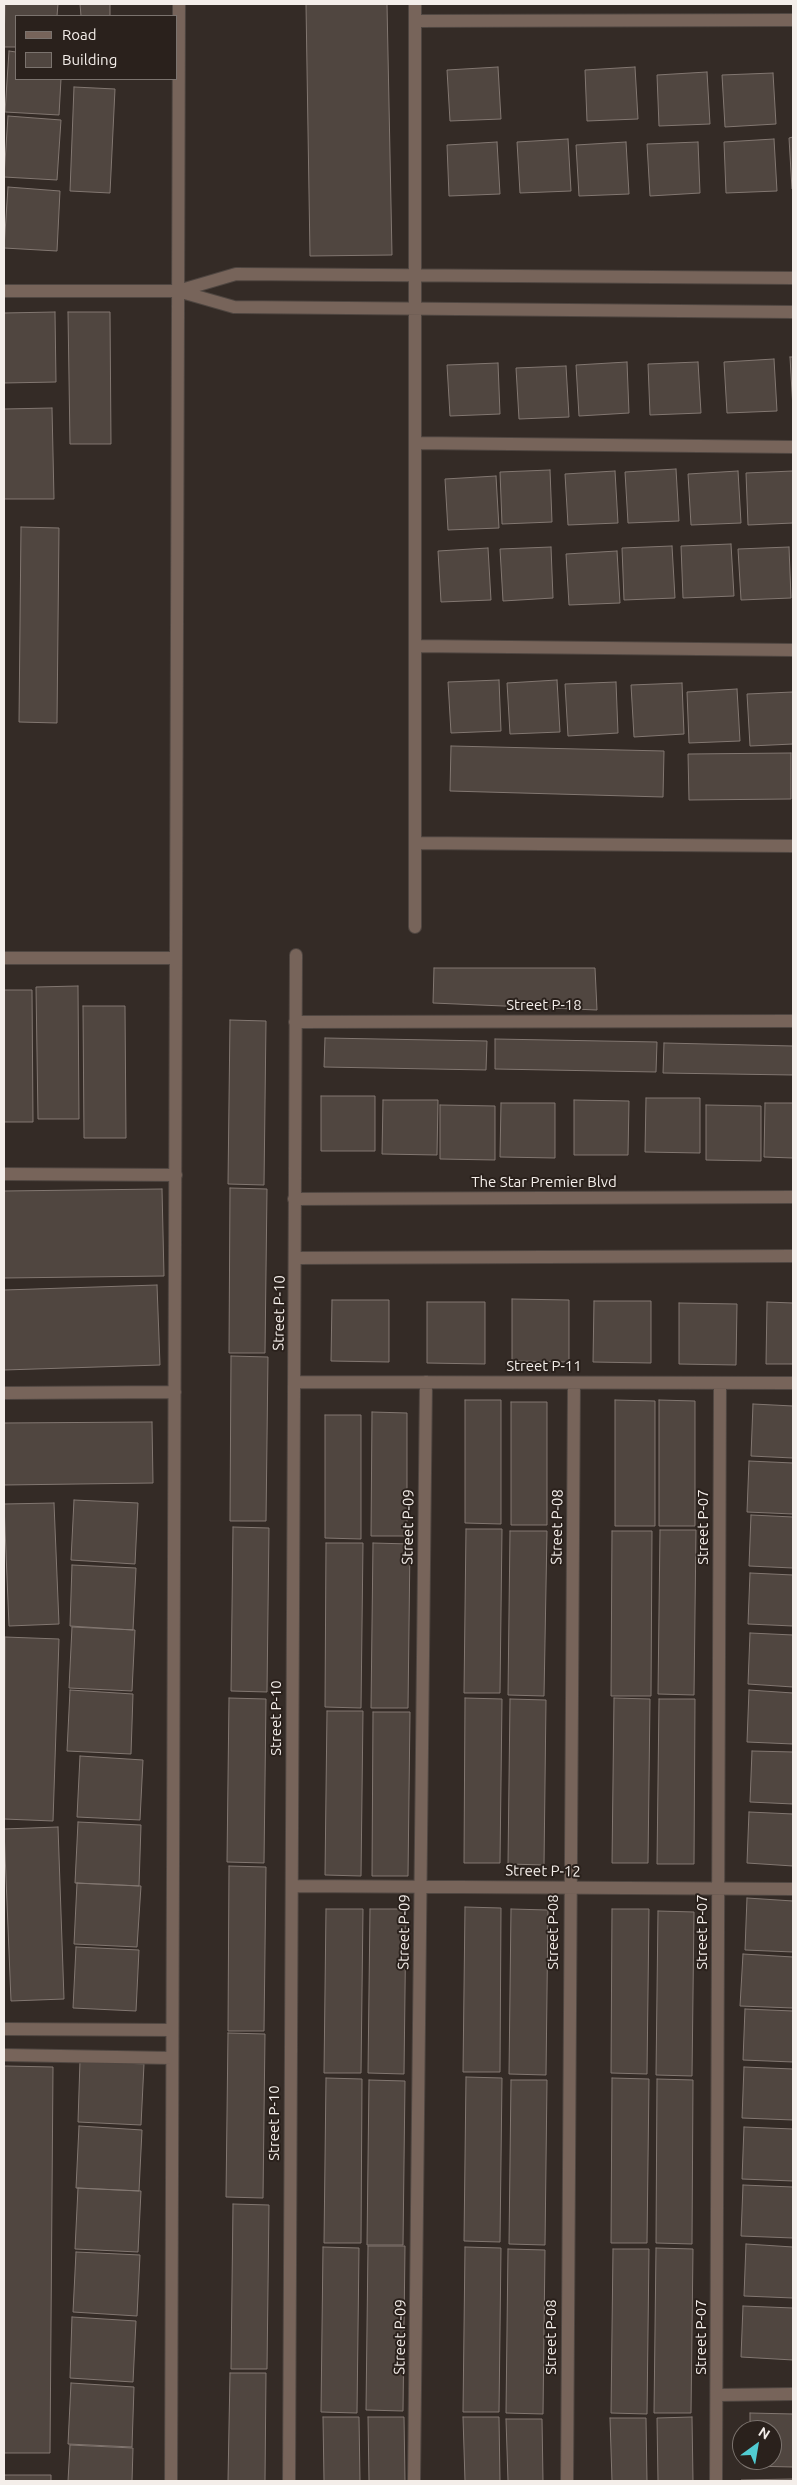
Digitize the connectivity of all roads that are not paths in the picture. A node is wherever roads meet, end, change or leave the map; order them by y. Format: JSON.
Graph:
{"nodes":[{"id":1,"x":179,"y":4,"type":"edge"},
{"id":2,"x":414,"y":4,"type":"edge"},
{"id":3,"x":793,"y":20,"type":"edge"},
{"id":4,"x":415,"y":21,"type":"junction"},
{"id":5,"x":415,"y":275,"type":"junction"},
{"id":6,"x":793,"y":278,"type":"edge"},
{"id":7,"x":4,"y":291,"type":"edge"},
{"id":8,"x":178,"y":291,"type":"junction"},
{"id":9,"x":415,"y":309,"type":"junction"},
{"id":10,"x":793,"y":312,"type":"edge"},
{"id":11,"x":415,"y":443,"type":"junction"},
{"id":12,"x":793,"y":447,"type":"edge"},
{"id":13,"x":415,"y":646,"type":"junction"},
{"id":14,"x":793,"y":650,"type":"edge"},
{"id":15,"x":416,"y":843,"type":"junction"},
{"id":16,"x":793,"y":846,"type":"edge"},
{"id":17,"x":415,"y":927,"type":"dead end"},
{"id":18,"x":296,"y":955,"type":"dead end"},
{"id":19,"x":4,"y":958,"type":"edge"},
{"id":20,"x":176,"y":958,"type":"junction"},
{"id":21,"x":793,"y":1021,"type":"edge"},
{"id":22,"x":295,"y":1022,"type":"junction"},
{"id":23,"x":4,"y":1174,"type":"edge"},
{"id":24,"x":176,"y":1175,"type":"junction"},
{"id":25,"x":793,"y":1197,"type":"edge"},
{"id":26,"x":294,"y":1199,"type":"junction"},
{"id":27,"x":793,"y":1256,"type":"edge"},
{"id":28,"x":296,"y":1258,"type":"junction"},
{"id":29,"x":294,"y":1382,"type":"junction"},
{"id":30,"x":426,"y":1382,"type":"junction"},
{"id":31,"x":574,"y":1383,"type":"junction"},
{"id":32,"x":720,"y":1383,"type":"junction"},
{"id":33,"x":793,"y":1383,"type":"edge"},
{"id":34,"x":175,"y":1392,"type":"junction"},
{"id":35,"x":4,"y":1393,"type":"edge"},
{"id":36,"x":292,"y":1886,"type":"junction"},
{"id":37,"x":421,"y":1886,"type":"junction"},
{"id":38,"x":570,"y":1887,"type":"junction"},
{"id":39,"x":793,"y":1889,"type":"edge"},
{"id":40,"x":718,"y":1890,"type":"junction"},
{"id":41,"x":4,"y":2029,"type":"edge"},
{"id":42,"x":172,"y":2030,"type":"junction"},
{"id":43,"x":4,"y":2055,"type":"edge"},
{"id":44,"x":172,"y":2058,"type":"junction"},
{"id":45,"x":793,"y":2394,"type":"edge"},
{"id":46,"x":718,"y":2395,"type":"junction"},
{"id":47,"x":171,"y":2481,"type":"edge"},
{"id":48,"x":289,"y":2481,"type":"edge"},
{"id":49,"x":414,"y":2481,"type":"edge"},
{"id":50,"x":567,"y":2481,"type":"edge"},
{"id":51,"x":716,"y":2481,"type":"edge"}],
"edges":[{"from":1,"to":8,"type":"street"},
{"from":2,"to":4,"type":"street"},
{"from":3,"to":4,"type":"street"},
{"from":4,"to":5,"type":"street"},
{"from":5,"to":6,"type":"street"},
{"from":5,"to":8,"type":"street"},
{"from":5,"to":9,"type":"street"},
{"from":7,"to":8,"type":"street"},
{"from":8,"to":9,"type":"street"},
{"from":8,"to":20,"type":"street"},
{"from":9,"to":10,"type":"street"},
{"from":9,"to":11,"type":"street"},
{"from":11,"to":12,"type":"street"},
{"from":11,"to":13,"type":"street"},
{"from":13,"to":14,"type":"street"},
{"from":13,"to":15,"type":"street"},
{"from":15,"to":16,"type":"street"},
{"from":15,"to":17,"type":"street"},
{"from":18,"to":22,"type":"street","name":"Street P-10"},
{"from":19,"to":20,"type":"street"},
{"from":20,"to":24,"type":"street"},
{"from":21,"to":22,"type":"street","name":"Street P-18"},
{"from":22,"to":26,"type":"street","name":"Street P-10"},
{"from":23,"to":24,"type":"street"},
{"from":24,"to":34,"type":"street"},
{"from":25,"to":26,"type":"street","name":"The Star Premier Blvd"},
{"from":26,"to":28,"type":"street","name":"Street P-10"},
{"from":27,"to":28,"type":"street"},
{"from":28,"to":29,"type":"street","name":"Street P-10"},
{"from":29,"to":30,"type":"street","name":"Street P-11"},
{"from":29,"to":36,"type":"street","name":"Street P-10"},
{"from":30,"to":31,"type":"street","name":"Street P-11"},
{"from":30,"to":37,"type":"street","name":"Street P-09"},
{"from":31,"to":32,"type":"street","name":"Street P-11"},
{"from":31,"to":38,"type":"street","name":"Street P-08"},
{"from":32,"to":33,"type":"street","name":"Street P-11"},
{"from":32,"to":40,"type":"street","name":"Street P-07"},
{"from":34,"to":35,"type":"street"},
{"from":34,"to":42,"type":"street"},
{"from":36,"to":37,"type":"street","name":"Street P-12"},
{"from":36,"to":48,"type":"street","name":"Street P-10"},
{"from":37,"to":38,"type":"street","name":"Street P-12"},
{"from":37,"to":49,"type":"street","name":"Street P-09"},
{"from":38,"to":40,"type":"street","name":"Street P-12"},
{"from":38,"to":50,"type":"street","name":"Street P-08"},
{"from":39,"to":40,"type":"street","name":"Street P-12"},
{"from":40,"to":46,"type":"street","name":"Street P-07"},
{"from":41,"to":42,"type":"street"},
{"from":42,"to":44,"type":"street"},
{"from":43,"to":44,"type":"street"},
{"from":44,"to":47,"type":"street"},
{"from":45,"to":46,"type":"street"},
{"from":46,"to":51,"type":"street","name":"Street P-07"}]}
